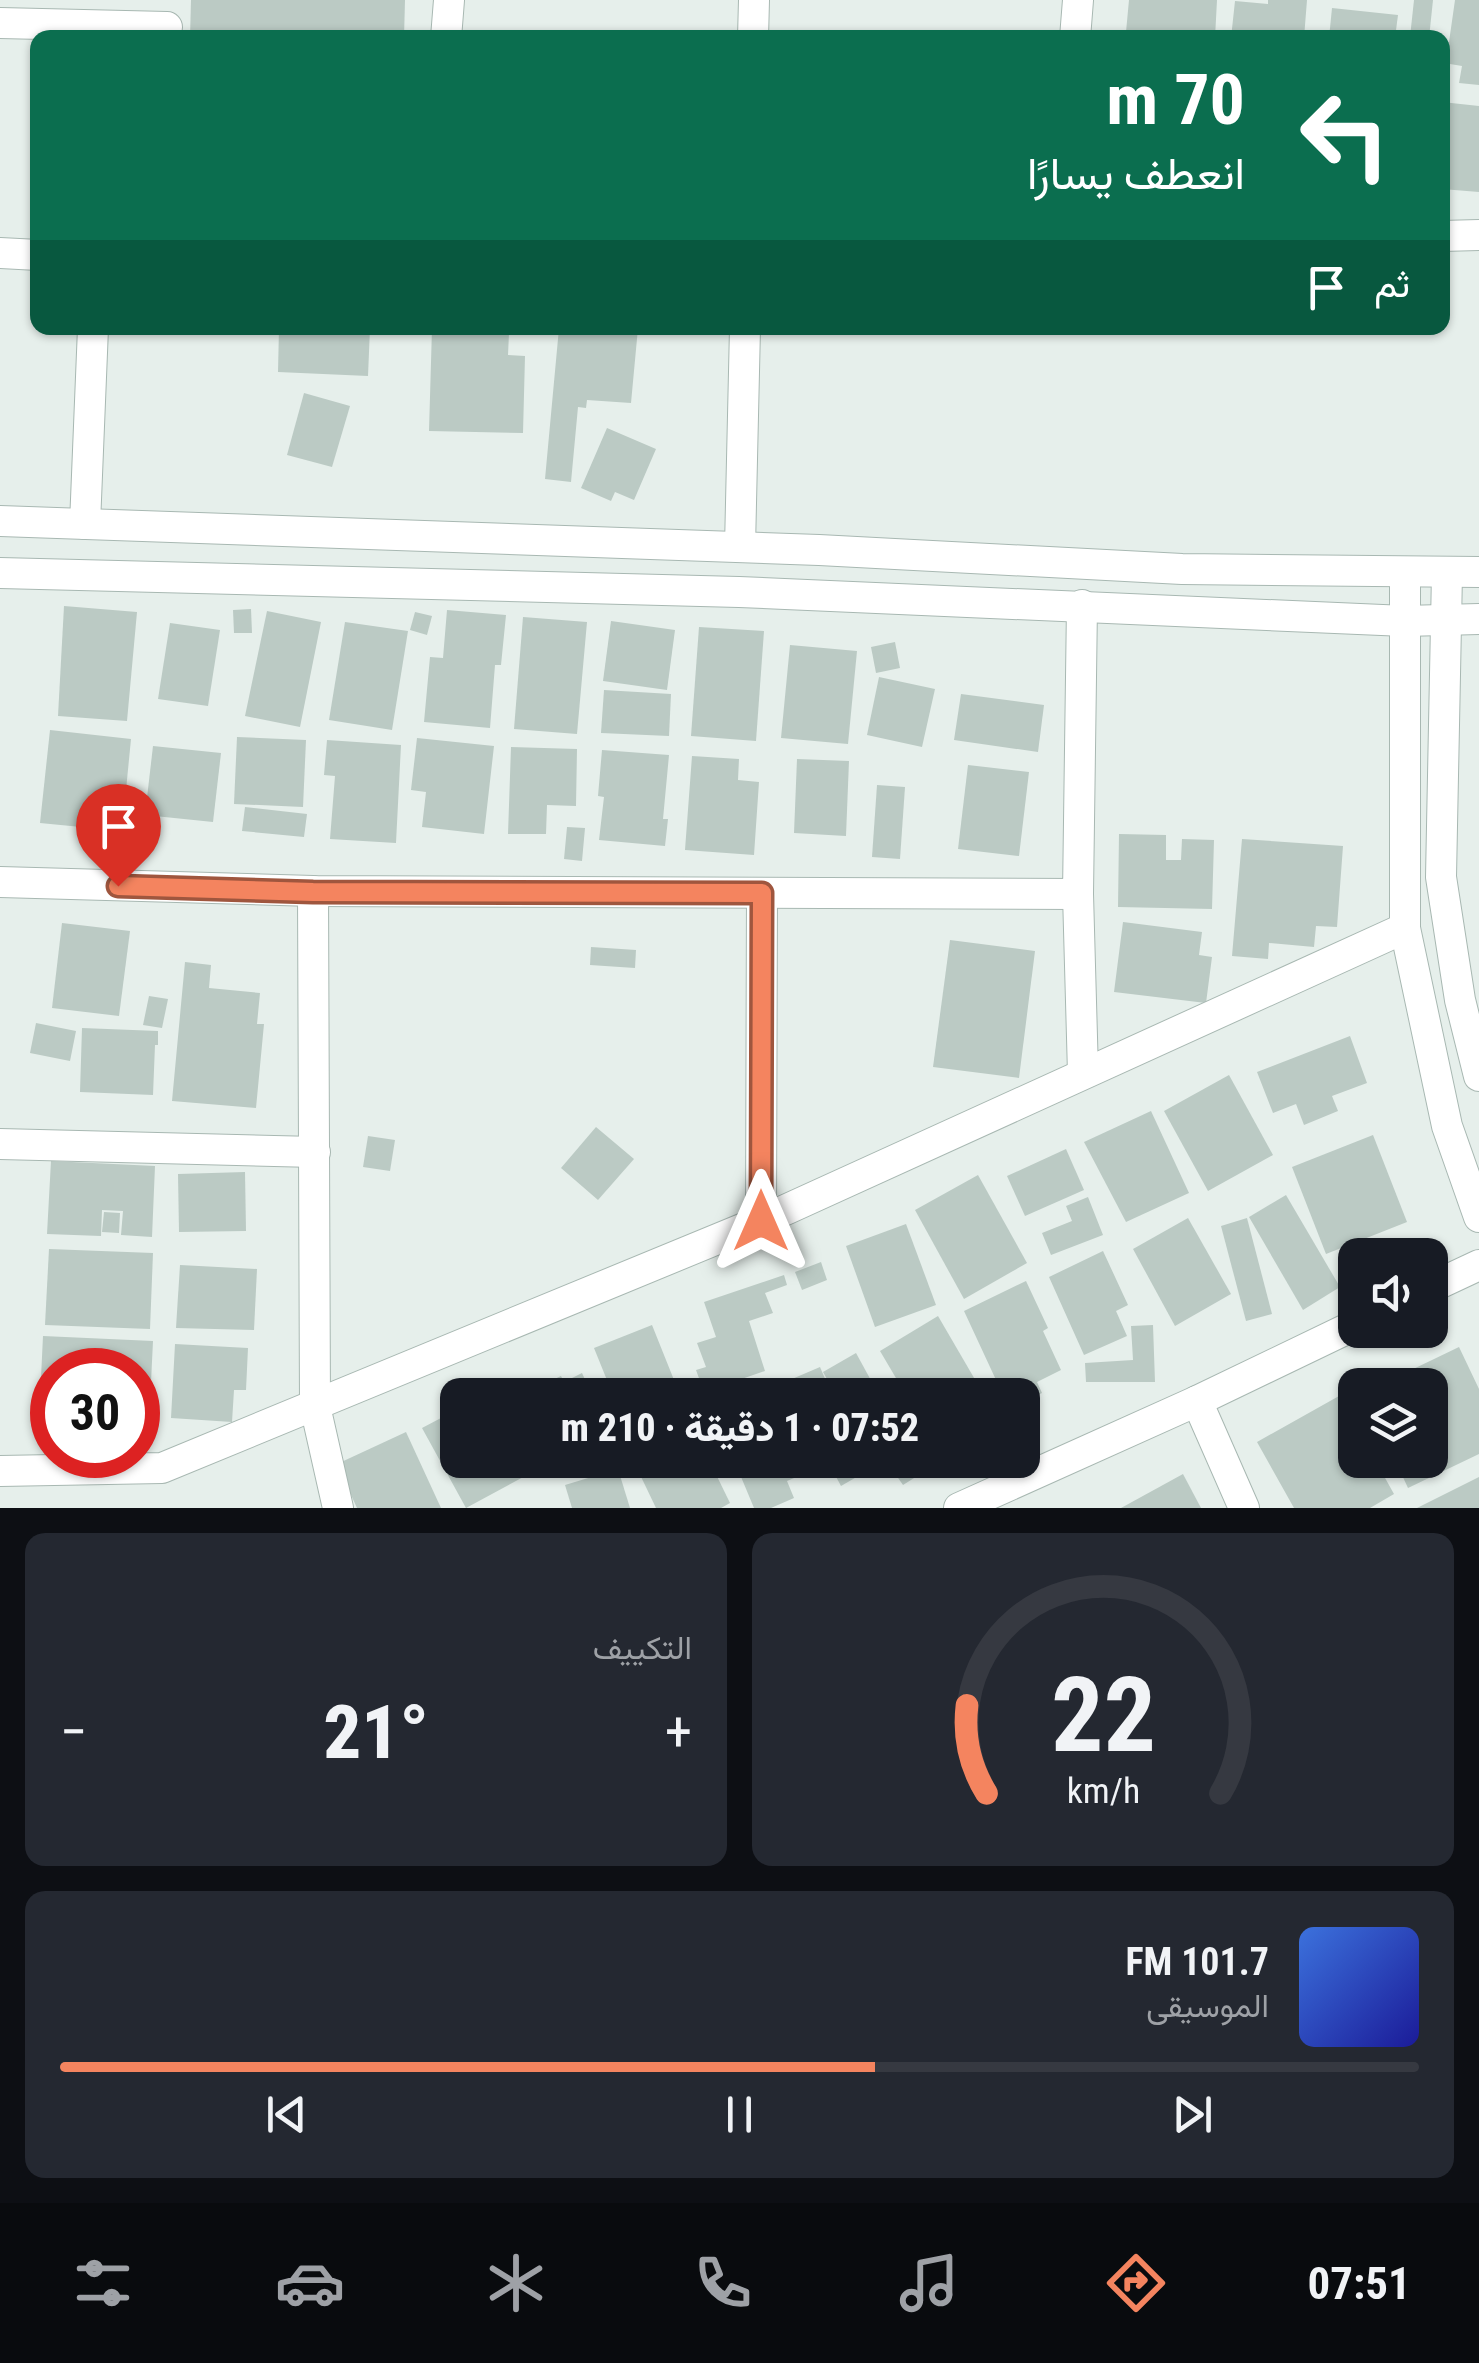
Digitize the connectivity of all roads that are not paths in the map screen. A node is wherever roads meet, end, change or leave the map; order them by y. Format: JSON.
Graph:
{"nodes":[{"id":1,"x":448,"y":0,"type":"edge"},
{"id":2,"x":754,"y":0,"type":"edge"},
{"id":3,"x":1078,"y":0,"type":"edge"},
{"id":4,"x":167,"y":21,"type":"edge"},
{"id":5,"x":0,"y":23,"type":"edge"},
{"id":6,"x":446,"y":30,"type":"edge"},
{"id":7,"x":752,"y":30,"type":"edge"},
{"id":8,"x":1076,"y":30,"type":"edge"},
{"id":9,"x":1479,"y":235,"type":"edge"},
{"id":10,"x":1450,"y":236,"type":"edge"},
{"id":11,"x":0,"y":253,"type":"edge"},
{"id":12,"x":30,"y":255,"type":"edge"},
{"id":13,"x":93,"y":335,"type":"edge"},
{"id":14,"x":745,"y":335,"type":"edge"},
{"id":15,"x":0,"y":521,"type":"edge"},
{"id":16,"x":85,"y":524,"type":"junction"},
{"id":17,"x":740,"y":547,"type":"junction"},
{"id":18,"x":1479,"y":572,"type":"edge"},
{"id":19,"x":1447,"y":573,"type":"junction"},
{"id":20,"x":0,"y":574,"type":"edge"},
{"id":21,"x":1405,"y":574,"type":"junction"},
{"id":22,"x":1082,"y":605,"type":"junction"},
{"id":23,"x":1479,"y":619,"type":"edge"},
{"id":24,"x":1448,"y":620,"type":"junction"},
{"id":25,"x":1404,"y":621,"type":"junction"},
{"id":26,"x":0,"y":882,"type":"edge"},
{"id":27,"x":313,"y":892,"type":"junction"},
{"id":28,"x":762,"y":893,"type":"junction"},
{"id":29,"x":1078,"y":894,"type":"junction"},
{"id":30,"x":1405,"y":928,"type":"junction"},
{"id":31,"x":1084,"y":1073,"type":"junction"},
{"id":32,"x":1479,"y":1078,"type":"edge"},
{"id":33,"x":0,"y":1144,"type":"edge"},
{"id":34,"x":315,"y":1152,"type":"junction"},
{"id":35,"x":1479,"y":1217,"type":"edge"},
{"id":36,"x":761,"y":1221,"type":"junction"},
{"id":37,"x":1479,"y":1265,"type":"edge"},
{"id":38,"x":1448,"y":1280,"type":"edge"},
{"id":39,"x":1338,"y":1333,"type":"edge"},
{"id":40,"x":1197,"y":1401,"type":"junction"},
{"id":41,"x":315,"y":1406,"type":"junction"},
{"id":42,"x":0,"y":1471,"type":"edge"},
{"id":43,"x":338,"y":1508,"type":"edge"},
{"id":44,"x":959,"y":1508,"type":"edge"},
{"id":45,"x":1244,"y":1508,"type":"edge"}],
"edges":[{"from":1,"to":6,"type":"street"},
{"from":2,"to":7,"type":"street"},
{"from":3,"to":8,"type":"street"},
{"from":4,"to":5,"type":"street"},
{"from":9,"to":10,"type":"street"},
{"from":11,"to":12,"type":"street"},
{"from":13,"to":16,"type":"street"},
{"from":14,"to":17,"type":"street"},
{"from":15,"to":16,"type":"street"},
{"from":16,"to":17,"type":"street"},
{"from":17,"to":21,"type":"street"},
{"from":18,"to":19,"type":"street"},
{"from":19,"to":21,"type":"street"},
{"from":19,"to":24,"type":"street"},
{"from":20,"to":22,"type":"street"},
{"from":21,"to":25,"type":"street"},
{"from":22,"to":25,"type":"street"},
{"from":22,"to":29,"type":"street"},
{"from":23,"to":24,"type":"street"},
{"from":24,"to":25,"type":"street"},
{"from":24,"to":32,"type":"street"},
{"from":25,"to":30,"type":"street"},
{"from":26,"to":27,"type":"street"},
{"from":27,"to":28,"type":"street"},
{"from":27,"to":34,"type":"street"},
{"from":28,"to":29,"type":"street"},
{"from":28,"to":36,"type":"street"},
{"from":29,"to":31,"type":"street"},
{"from":30,"to":31,"type":"street"},
{"from":30,"to":35,"type":"street"},
{"from":31,"to":36,"type":"street"},
{"from":33,"to":34,"type":"street"},
{"from":34,"to":41,"type":"street"},
{"from":36,"to":41,"type":"street"},
{"from":37,"to":38,"type":"street"},
{"from":39,"to":40,"type":"street"},
{"from":40,"to":44,"type":"street"},
{"from":40,"to":45,"type":"street"},
{"from":41,"to":42,"type":"street"},
{"from":41,"to":43,"type":"street"}]}
